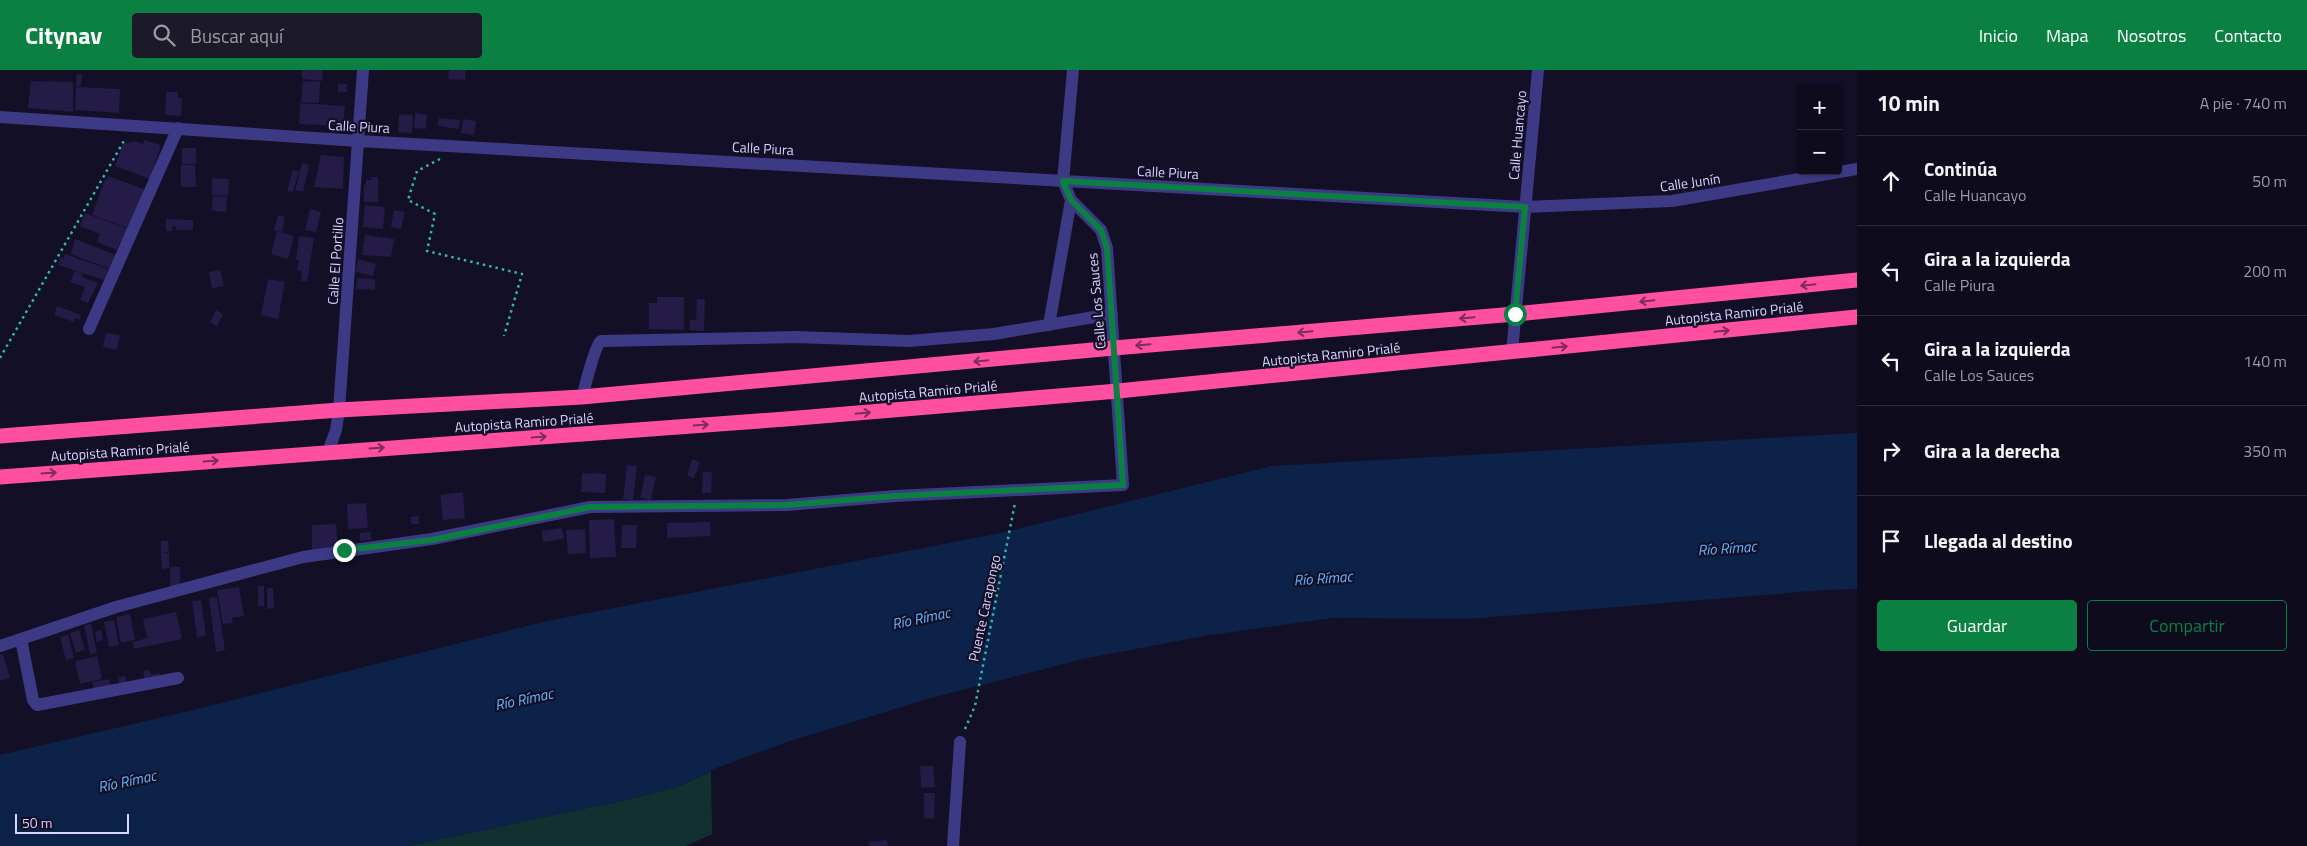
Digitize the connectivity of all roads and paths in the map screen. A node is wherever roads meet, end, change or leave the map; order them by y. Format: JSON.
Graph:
{"nodes":[{"id":1,"x":363,"y":70,"type":"edge"},
{"id":2,"x":1073,"y":70,"type":"edge"},
{"id":3,"x":1538,"y":70,"type":"edge"},
{"id":4,"x":0,"y":117,"type":"edge"},
{"id":5,"x":133,"y":125,"type":"junction"},
{"id":6,"x":178,"y":128,"type":"junction"},
{"id":7,"x":359,"y":141,"type":"junction"},
{"id":8,"x":451,"y":145,"type":"junction"},
{"id":9,"x":1857,"y":169,"type":"edge"},
{"id":10,"x":1063,"y":181,"type":"junction"},
{"id":11,"x":1071,"y":200,"type":"junction"},
{"id":12,"x":1525,"y":207,"type":"junction"},
{"id":13,"x":1857,"y":280,"type":"edge"},
{"id":14,"x":1112,"y":314,"type":"junction"},
{"id":15,"x":1515,"y":314,"type":"junction"},
{"id":16,"x":1857,"y":317,"type":"edge"},
{"id":17,"x":1049,"y":325,"type":"junction"},
{"id":18,"x":89,"y":329,"type":"dead end"},
{"id":19,"x":504,"y":336,"type":"dead end"},
{"id":20,"x":1114,"y":348,"type":"junction"},
{"id":21,"x":1512,"y":352,"type":"junction"},
{"id":22,"x":0,"y":358,"type":"edge"},
{"id":23,"x":1118,"y":391,"type":"junction"},
{"id":24,"x":582,"y":397,"type":"junction"},
{"id":25,"x":339,"y":410,"type":"junction"},
{"id":26,"x":0,"y":436,"type":"edge"},
{"id":27,"x":328,"y":452,"type":"junction"},
{"id":28,"x":0,"y":477,"type":"edge"},
{"id":29,"x":1014,"y":515,"type":"dead end"},
{"id":30,"x":21,"y":639,"type":"junction"},
{"id":31,"x":0,"y":646,"type":"edge"},
{"id":32,"x":178,"y":678,"type":"dead end"},
{"id":33,"x":960,"y":742,"type":"joint"},
{"id":34,"x":953,"y":846,"type":"edge"}],
"edges":[{"from":1,"to":7,"type":"street","name":"Calle El Portillo"},
{"from":2,"to":10,"type":"street","name":"Calle Los Sauces"},
{"from":3,"to":12,"type":"street","name":"Calle Huancayo"},
{"from":4,"to":5,"type":"street","name":"Calle Piura"},
{"from":5,"to":6,"type":"street","name":"Calle Piura"},
{"from":5,"to":22,"type":"path"},
{"from":6,"to":7,"type":"street","name":"Calle Piura"},
{"from":6,"to":18,"type":"street"},
{"from":7,"to":8,"type":"street","name":"Calle Piura"},
{"from":7,"to":25,"type":"street","name":"Calle El Portillo"},
{"from":8,"to":10,"type":"street","name":"Calle Piura"},
{"from":8,"to":19,"type":"path"},
{"from":9,"to":12,"type":"street","name":"Calle Junín"},
{"from":10,"to":11,"type":"street","name":"Calle Los Sauces"},
{"from":10,"to":12,"type":"street","name":"Calle Piura"},
{"from":11,"to":14,"type":"street","name":"Calle Los Sauces"},
{"from":11,"to":17,"type":"street"},
{"from":12,"to":15,"type":"street","name":"Calle Huancayo"},
{"from":13,"to":15,"type":"highway","name":"Autopista Ramiro Prialé","one_way":true},
{"from":14,"to":17,"type":"street"},
{"from":14,"to":20,"type":"street","name":"Calle Los Sauces"},
{"from":15,"to":20,"type":"highway","name":"Autopista Ramiro Prialé","one_way":true},
{"from":15,"to":21,"type":"street","name":"Calle Huancayo"},
{"from":21,"to":16,"type":"highway","name":"Autopista Ramiro Prialé","one_way":true},
{"from":17,"to":24,"type":"street"},
{"from":20,"to":23,"type":"street","name":"Calle Los Sauces"},
{"from":20,"to":24,"type":"highway","name":"Autopista Ramiro Prialé","one_way":true},
{"from":21,"to":23,"type":"highway","name":"Autopista Ramiro Prialé"},
{"from":27,"to":23,"type":"highway","name":"Autopista Ramiro Prialé","one_way":true},
{"from":23,"to":30,"type":"street","name":"Calle Los Sauces"},
{"from":24,"to":25,"type":"highway","name":"Autopista Ramiro Prialé"},
{"from":25,"to":26,"type":"highway","name":"Autopista Ramiro Prialé"},
{"from":25,"to":27,"type":"street","name":"Calle El Portillo"},
{"from":28,"to":27,"type":"highway","name":"Autopista Ramiro Prialé","one_way":true},
{"from":29,"to":33,"type":"path","name":"Puente Carapongo"},
{"from":30,"to":31,"type":"street"},
{"from":30,"to":32,"type":"street"},
{"from":33,"to":34,"type":"street"}]}
